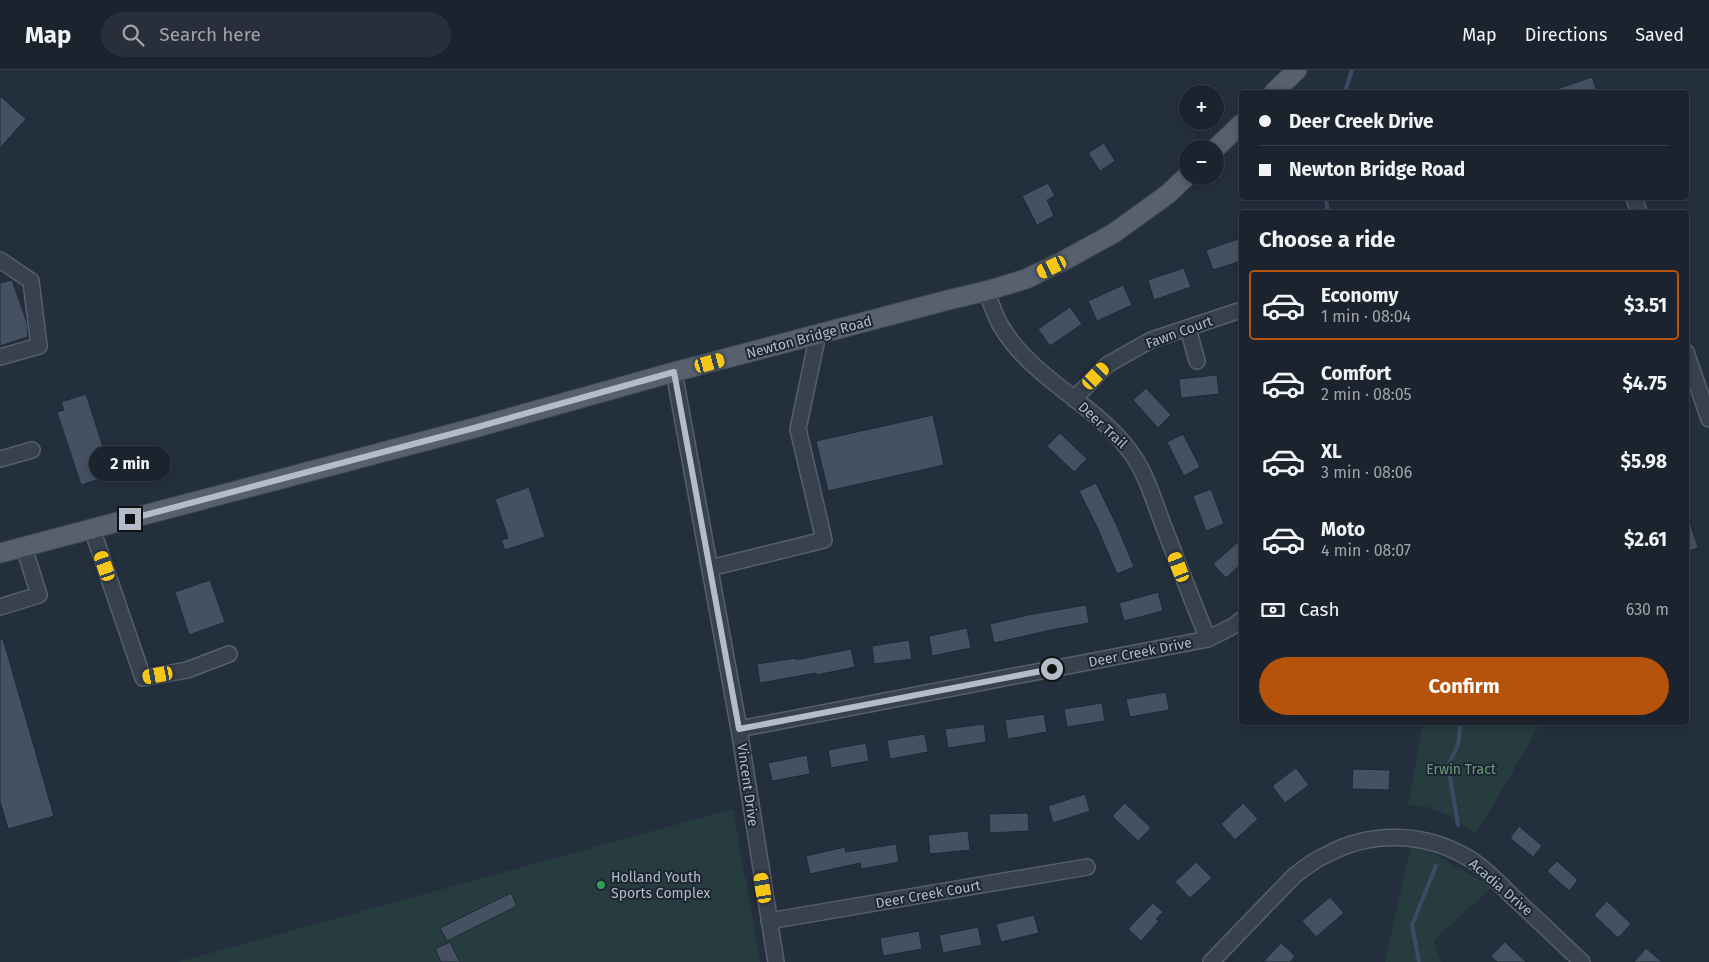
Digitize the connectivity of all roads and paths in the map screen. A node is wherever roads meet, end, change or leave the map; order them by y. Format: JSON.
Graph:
{"nodes":[{"id":1,"x":1297,"y":70,"type":"edge"},
{"id":2,"x":1276,"y":90,"type":"edge"},
{"id":3,"x":1239,"y":126,"type":"edge"},
{"id":4,"x":1224,"y":140,"type":"edge"},
{"id":5,"x":1179,"y":184,"type":"edge"},
{"id":6,"x":0,"y":260,"type":"edge"},
{"id":7,"x":986,"y":291,"type":"junction"},
{"id":8,"x":1239,"y":311,"type":"edge"},
{"id":9,"x":1188,"y":328,"type":"junction"},
{"id":10,"x":818,"y":334,"type":"junction"},
{"id":11,"x":0,"y":357,"type":"edge"},
{"id":12,"x":1197,"y":361,"type":"dead end"},
{"id":13,"x":1689,"y":361,"type":"edge"},
{"id":14,"x":674,"y":372,"type":"junction"},
{"id":15,"x":1074,"y":399,"type":"junction"},
{"id":16,"x":1709,"y":419,"type":"edge"},
{"id":17,"x":32,"y":450,"type":"dead end"},
{"id":18,"x":0,"y":459,"type":"edge"},
{"id":19,"x":92,"y":529,"type":"junction"},
{"id":20,"x":24,"y":547,"type":"junction"},
{"id":21,"x":0,"y":553,"type":"edge"},
{"id":22,"x":710,"y":568,"type":"junction"},
{"id":23,"x":0,"y":607,"type":"edge"},
{"id":24,"x":1239,"y":622,"type":"edge"},
{"id":25,"x":1208,"y":639,"type":"junction"},
{"id":26,"x":229,"y":654,"type":"dead end"},
{"id":27,"x":739,"y":729,"type":"junction"},
{"id":28,"x":1087,"y":867,"type":"dead end"},
{"id":29,"x":769,"y":921,"type":"junction"},
{"id":30,"x":776,"y":962,"type":"edge"},
{"id":31,"x":1211,"y":962,"type":"edge"},
{"id":32,"x":1582,"y":962,"type":"edge"}],
"edges":[{"from":1,"to":2,"type":"main road"},
{"from":3,"to":4,"type":"main road"},
{"from":5,"to":7,"type":"main road","name":"Newton Bridge Road"},
{"from":6,"to":11,"type":"street"},
{"from":7,"to":10,"type":"main road","name":"Newton Bridge Road"},
{"from":7,"to":15,"type":"street","name":"Deer Trail"},
{"from":8,"to":9,"type":"street","name":"Fawn Court"},
{"from":9,"to":12,"type":"street"},
{"from":9,"to":15,"type":"street","name":"Fawn Court"},
{"from":10,"to":14,"type":"main road","name":"Newton Bridge Road"},
{"from":10,"to":22,"type":"street"},
{"from":13,"to":16,"type":"street"},
{"from":14,"to":19,"type":"main road","name":"Newton Bridge Road"},
{"from":14,"to":22,"type":"street","name":"Vincent Drive"},
{"from":15,"to":25,"type":"street","name":"Deer Trail"},
{"from":17,"to":18,"type":"street"},
{"from":19,"to":20,"type":"main road","name":"Newton Bridge Road"},
{"from":19,"to":26,"type":"street"},
{"from":20,"to":21,"type":"main road","name":"Newton Bridge Road"},
{"from":20,"to":23,"type":"street"},
{"from":22,"to":27,"type":"street","name":"Vincent Drive"},
{"from":24,"to":25,"type":"street","name":"Deer Creek Drive"},
{"from":25,"to":27,"type":"street","name":"Deer Creek Drive"},
{"from":27,"to":29,"type":"street","name":"Vincent Drive"},
{"from":28,"to":29,"type":"street","name":"Deer Creek Court"},
{"from":29,"to":30,"type":"street","name":"Vincent Drive"},
{"from":31,"to":32,"type":"street","name":"Acadia Drive"}]}
